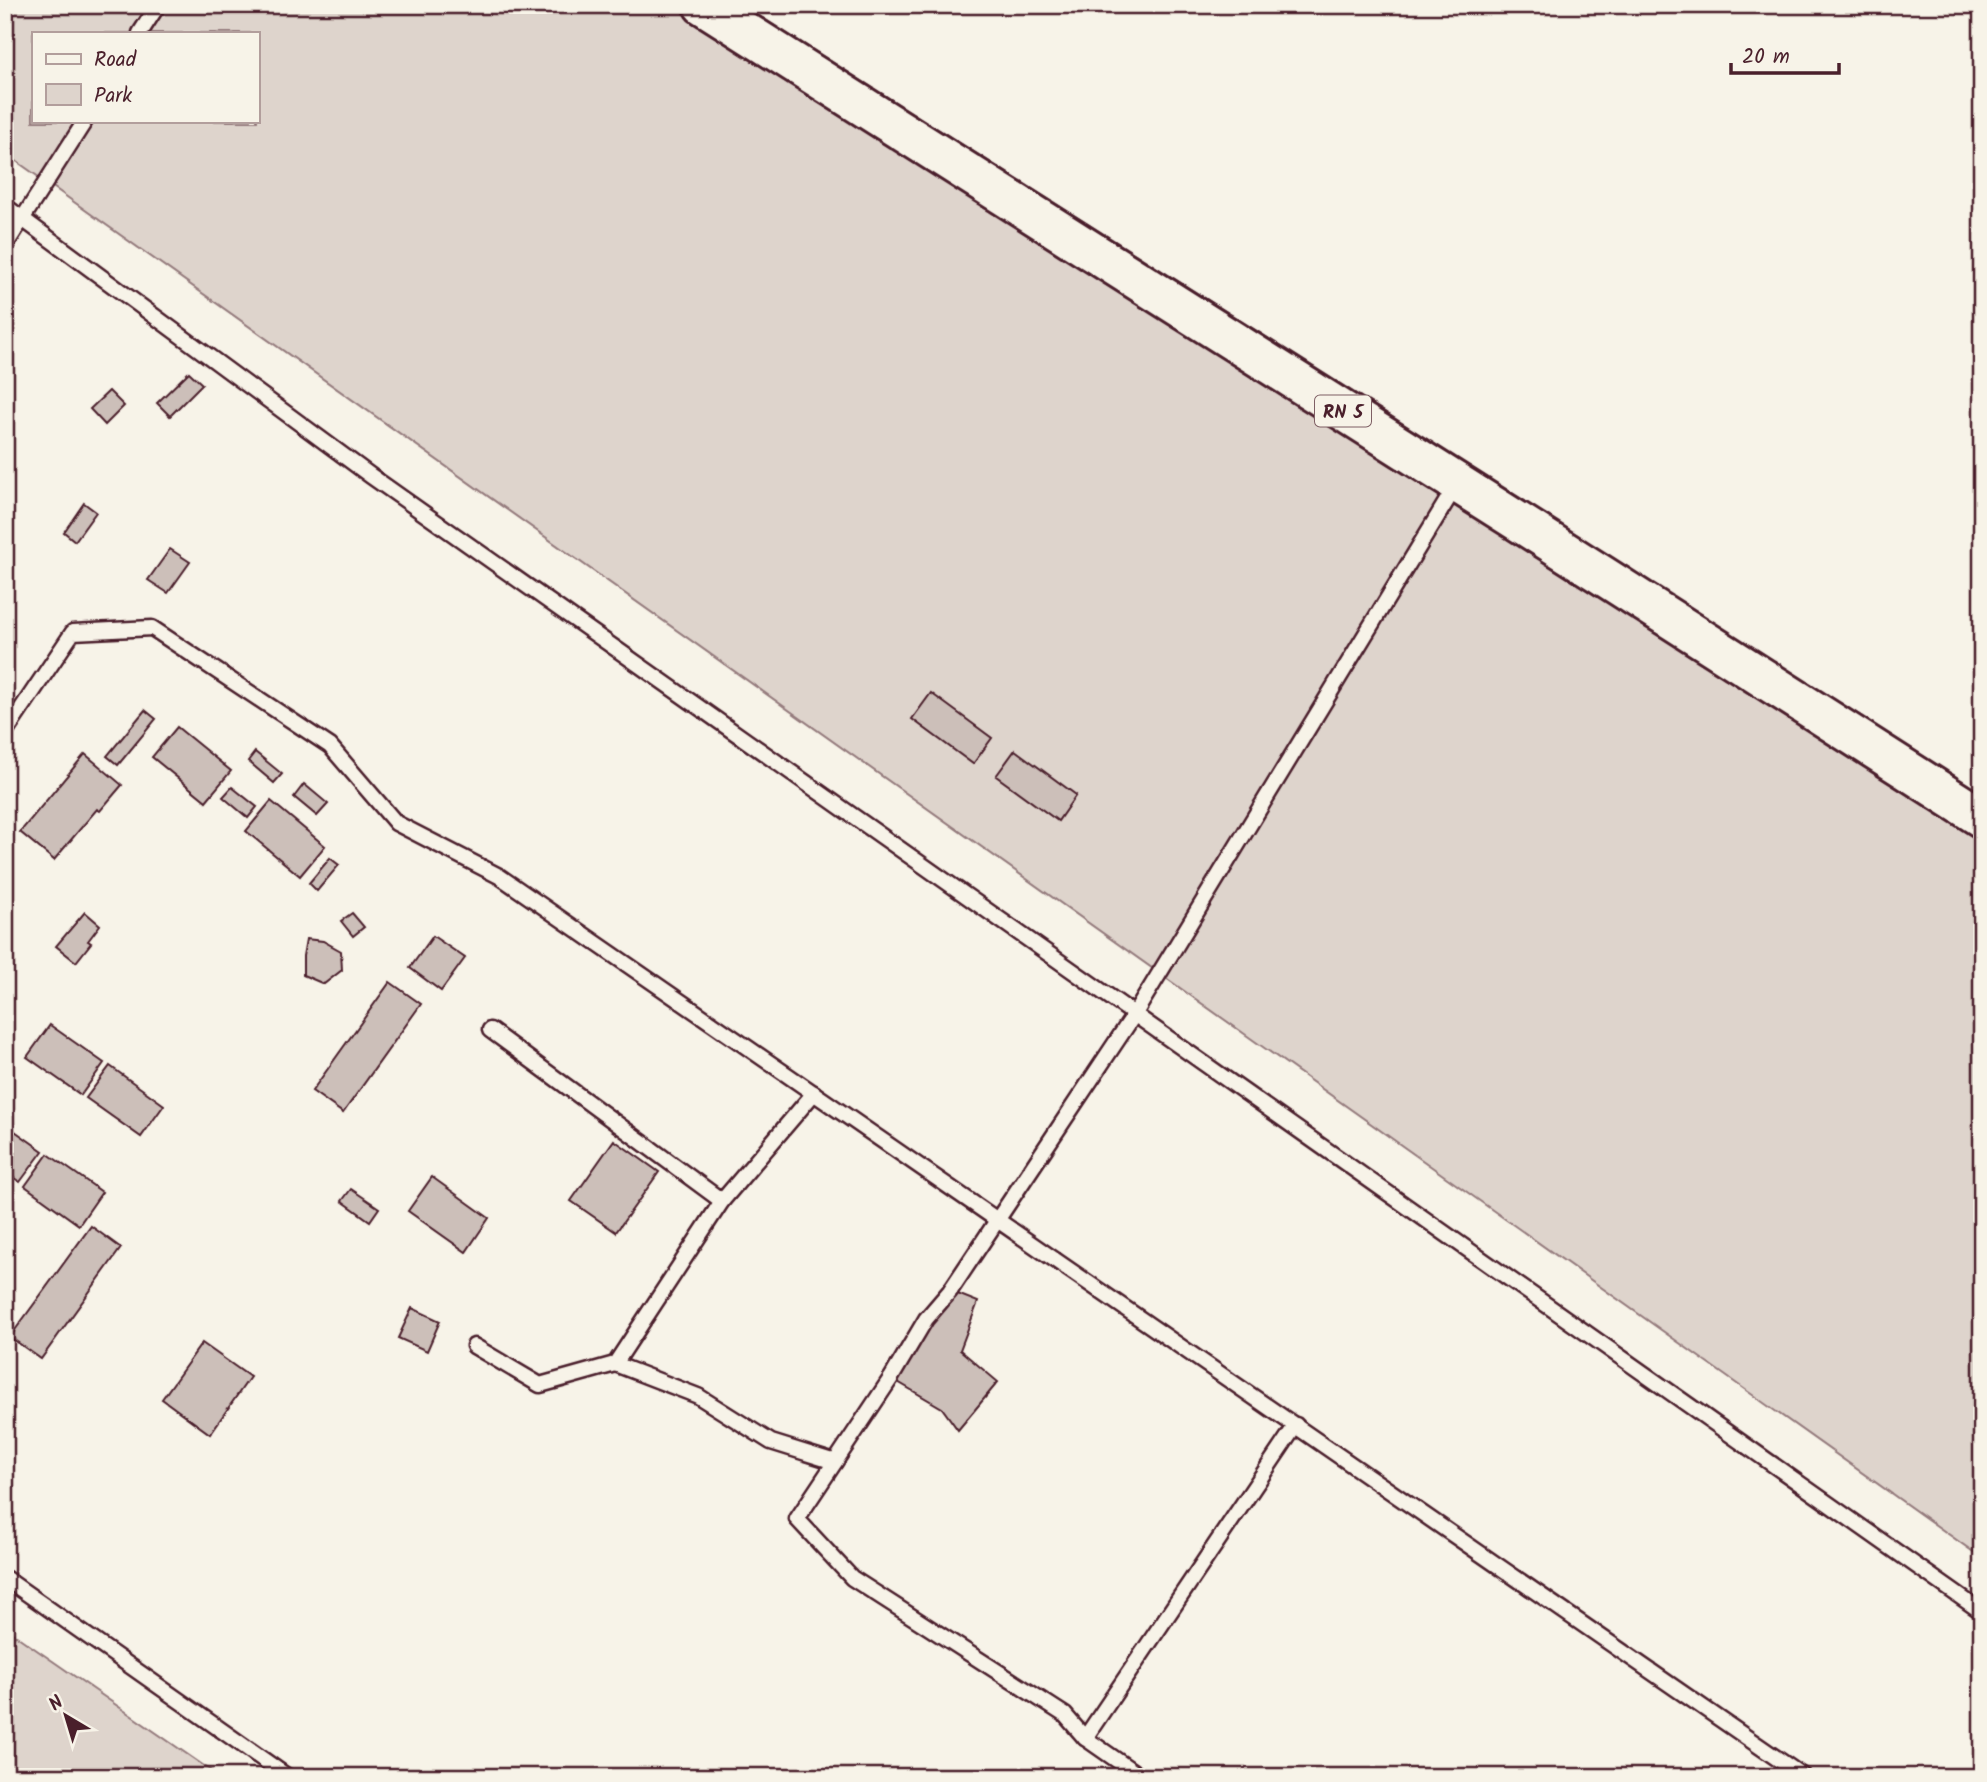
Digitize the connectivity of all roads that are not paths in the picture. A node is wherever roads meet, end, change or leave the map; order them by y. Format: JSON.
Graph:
{"nodes":[{"id":1,"x":158,"y":5,"type":"edge"},
{"id":2,"x":703,"y":5,"type":"edge"},
{"id":3,"x":142,"y":32,"type":"edge"},
{"id":4,"x":84,"y":122,"type":"edge"},
{"id":5,"x":5,"y":206,"type":"edge"},
{"id":6,"x":23,"y":219,"type":"junction"},
{"id":7,"x":5,"y":246,"type":"edge"},
{"id":8,"x":1457,"y":483,"type":"junction"},
{"id":9,"x":5,"y":733,"type":"edge"},
{"id":10,"x":1982,"y":818,"type":"edge"},
{"id":11,"x":1134,"y":1015,"type":"junction"},
{"id":12,"x":490,"y":1030,"type":"dead end"},
{"id":13,"x":814,"y":1093,"type":"junction"},
{"id":14,"x":722,"y":1201,"type":"junction"},
{"id":15,"x":997,"y":1219,"type":"junction"},
{"id":16,"x":474,"y":1346,"type":"dead end"},
{"id":17,"x":615,"y":1364,"type":"junction"},
{"id":18,"x":1296,"y":1425,"type":"junction"},
{"id":19,"x":835,"y":1462,"type":"junction"},
{"id":20,"x":5,"y":1578,"type":"edge"},
{"id":21,"x":1982,"y":1612,"type":"edge"},
{"id":22,"x":1085,"y":1738,"type":"junction"},
{"id":23,"x":288,"y":1777,"type":"edge"},
{"id":24,"x":1141,"y":1777,"type":"edge"},
{"id":25,"x":1804,"y":1777,"type":"edge"}],
"edges":[{"from":1,"to":3,"type":"lane"},
{"from":2,"to":8,"type":"main road","number":"RN 5"},
{"from":4,"to":6,"type":"lane"},
{"from":5,"to":6,"type":"lane"},
{"from":6,"to":7,"type":"lane"},
{"from":6,"to":11,"type":"lane"},
{"from":8,"to":10,"type":"main road","number":"RN 5"},
{"from":8,"to":11,"type":"lane"},
{"from":9,"to":13,"type":"lane"},
{"from":11,"to":15,"type":"lane"},
{"from":11,"to":21,"type":"lane"},
{"from":12,"to":14,"type":"lane"},
{"from":13,"to":14,"type":"lane"},
{"from":13,"to":15,"type":"lane"},
{"from":14,"to":17,"type":"lane"},
{"from":15,"to":18,"type":"lane"},
{"from":15,"to":19,"type":"lane"},
{"from":16,"to":17,"type":"lane"},
{"from":17,"to":19,"type":"lane"},
{"from":18,"to":22,"type":"lane"},
{"from":18,"to":25,"type":"lane"},
{"from":19,"to":22,"type":"lane"},
{"from":20,"to":23,"type":"lane"},
{"from":22,"to":24,"type":"lane"}]}
